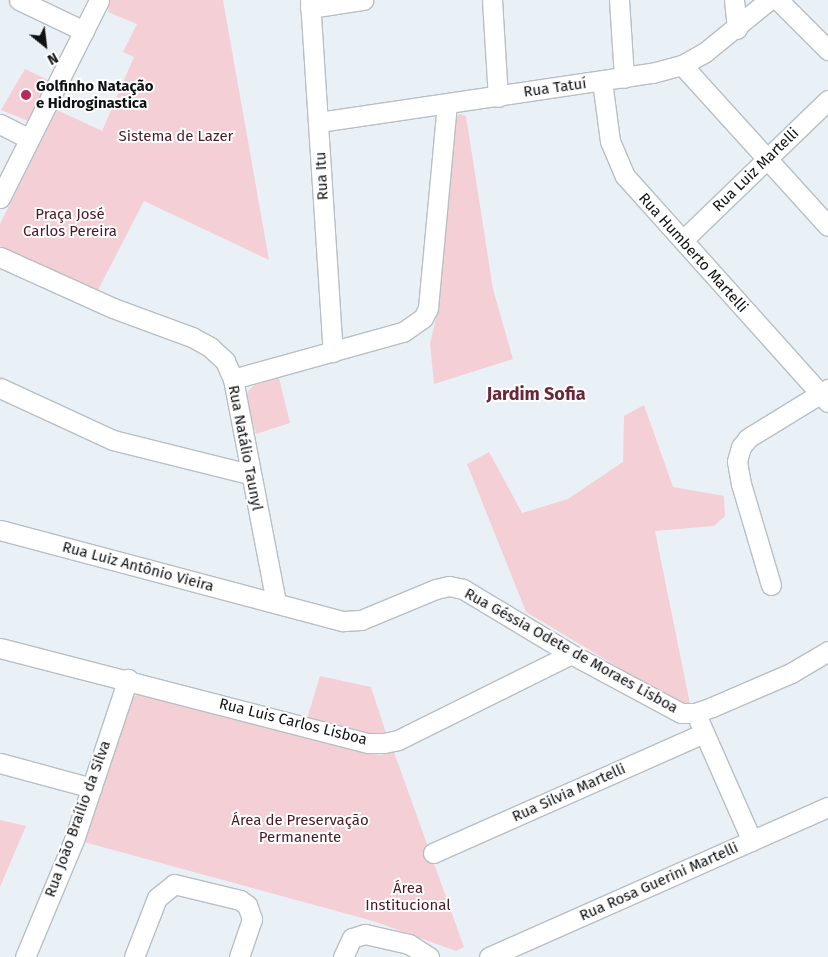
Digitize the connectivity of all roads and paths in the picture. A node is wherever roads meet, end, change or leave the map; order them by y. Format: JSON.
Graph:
{"nodes":[{"id":1,"x":20,"y":0,"type":"edge"},
{"id":2,"x":99,"y":0,"type":"edge"},
{"id":3,"x":363,"y":0,"type":"edge"},
{"id":4,"x":492,"y":0,"type":"edge"},
{"id":5,"x":619,"y":0,"type":"edge"},
{"id":6,"x":734,"y":0,"type":"edge"},
{"id":7,"x":767,"y":0,"type":"edge"},
{"id":8,"x":310,"y":4,"type":"edge"},
{"id":9,"x":737,"y":29,"type":"junction"},
{"id":10,"x":84,"y":32,"type":"junction"},
{"id":11,"x":828,"y":50,"type":"edge"},
{"id":12,"x":682,"y":65,"type":"junction"},
{"id":13,"x":624,"y":78,"type":"junction"},
{"id":14,"x":602,"y":81,"type":"junction"},
{"id":15,"x":498,"y":97,"type":"junction"},
{"id":16,"x":828,"y":100,"type":"edge"},
{"id":17,"x":447,"y":104,"type":"junction"},
{"id":18,"x":319,"y":122,"type":"junction"},
{"id":19,"x":0,"y":124,"type":"edge"},
{"id":20,"x":28,"y":138,"type":"junction"},
{"id":21,"x":768,"y":159,"type":"junction"},
{"id":22,"x":0,"y":198,"type":"edge"},
{"id":23,"x":828,"y":226,"type":"edge"},
{"id":24,"x":683,"y":240,"type":"junction"},
{"id":25,"x":0,"y":257,"type":"edge"},
{"id":26,"x":333,"y":352,"type":"junction"},
{"id":27,"x":233,"y":379,"type":"junction"},
{"id":28,"x":0,"y":388,"type":"edge"},
{"id":29,"x":826,"y":395,"type":"edge"},
{"id":30,"x":249,"y":474,"type":"junction"},
{"id":31,"x":0,"y":530,"type":"edge"},
{"id":32,"x":771,"y":585,"type":"dead end"},
{"id":33,"x":276,"y":603,"type":"junction"},
{"id":34,"x":0,"y":648,"type":"edge"},
{"id":35,"x":828,"y":651,"type":"edge"},
{"id":36,"x":572,"y":654,"type":"junction"},
{"id":37,"x":128,"y":680,"type":"junction"},
{"id":38,"x":695,"y":713,"type":"junction"},
{"id":39,"x":704,"y":733,"type":"junction"},
{"id":40,"x":0,"y":763,"type":"edge"},
{"id":41,"x":92,"y":788,"type":"junction"},
{"id":42,"x":828,"y":807,"type":"edge"},
{"id":43,"x":752,"y":841,"type":"junction"},
{"id":44,"x":434,"y":853,"type":"dead end"},
{"id":45,"x":24,"y":957,"type":"edge"},
{"id":46,"x":134,"y":957,"type":"edge"},
{"id":47,"x":240,"y":957,"type":"edge"},
{"id":48,"x":343,"y":957,"type":"edge"},
{"id":49,"x":430,"y":957,"type":"edge"},
{"id":50,"x":489,"y":957,"type":"edge"}],
"edges":[{"from":1,"to":10,"type":"street"},
{"from":2,"to":10,"type":"street"},
{"from":3,"to":8,"type":"street"},
{"from":4,"to":15,"type":"street"},
{"from":5,"to":13,"type":"street"},
{"from":6,"to":9,"type":"street"},
{"from":7,"to":9,"type":"street","name":"Rua Tatuí"},
{"from":7,"to":11,"type":"street"},
{"from":8,"to":18,"type":"street","name":"Rua Itu"},
{"from":9,"to":12,"type":"street","name":"Rua Tatuí"},
{"from":10,"to":20,"type":"street"},
{"from":12,"to":13,"type":"street","name":"Rua Tatuí"},
{"from":12,"to":21,"type":"street"},
{"from":13,"to":14,"type":"street","name":"Rua Tatuí"},
{"from":14,"to":15,"type":"street","name":"Rua Tatuí"},
{"from":14,"to":24,"type":"street","name":"Rua Humberto Martelli"},
{"from":15,"to":17,"type":"street","name":"Rua Tatuí"},
{"from":16,"to":21,"type":"street","name":"Rua Luiz Martelli"},
{"from":17,"to":18,"type":"street","name":"Rua Tatuí"},
{"from":17,"to":26,"type":"street"},
{"from":18,"to":26,"type":"street","name":"Rua Itu"},
{"from":19,"to":20,"type":"street"},
{"from":20,"to":22,"type":"street"},
{"from":21,"to":23,"type":"street"},
{"from":21,"to":24,"type":"street","name":"Rua Luiz Martelli"},
{"from":24,"to":29,"type":"street","name":"Rua Humberto Martelli"},
{"from":25,"to":27,"type":"street","name":"Rua Natálio Taunyl"},
{"from":26,"to":27,"type":"street"},
{"from":27,"to":30,"type":"street","name":"Rua Natálio Taunyl"},
{"from":28,"to":30,"type":"street"},
{"from":29,"to":32,"type":"street"},
{"from":30,"to":33,"type":"street","name":"Rua Natálio Taunyl"},
{"from":31,"to":33,"type":"street","name":"Rua Luiz Antônio Vieira"},
{"from":33,"to":36,"type":"street","name":"Rua Géssia Odete de Moraes Lisboa"},
{"from":34,"to":37,"type":"street","name":"Rua Luis Carlos Lisboa"},
{"from":35,"to":38,"type":"street"},
{"from":36,"to":37,"type":"street","name":"Rua Luis Carlos Lisboa"},
{"from":36,"to":38,"type":"street","name":"Rua Géssia Odete de Moraes Lisboa"},
{"from":37,"to":41,"type":"street","name":"Rua João Braílio da Silva"},
{"from":38,"to":39,"type":"street"},
{"from":39,"to":43,"type":"street"},
{"from":39,"to":44,"type":"street","name":"Rua Silvia Martelli"},
{"from":40,"to":41,"type":"street"},
{"from":41,"to":45,"type":"street","name":"Rua João Braílio da Silva"},
{"from":42,"to":43,"type":"street","name":"Rua Rosa Guerini Martelli"},
{"from":43,"to":50,"type":"street","name":"Rua Rosa Guerini Martelli"},
{"from":46,"to":47,"type":"street"},
{"from":48,"to":49,"type":"street"}]}
